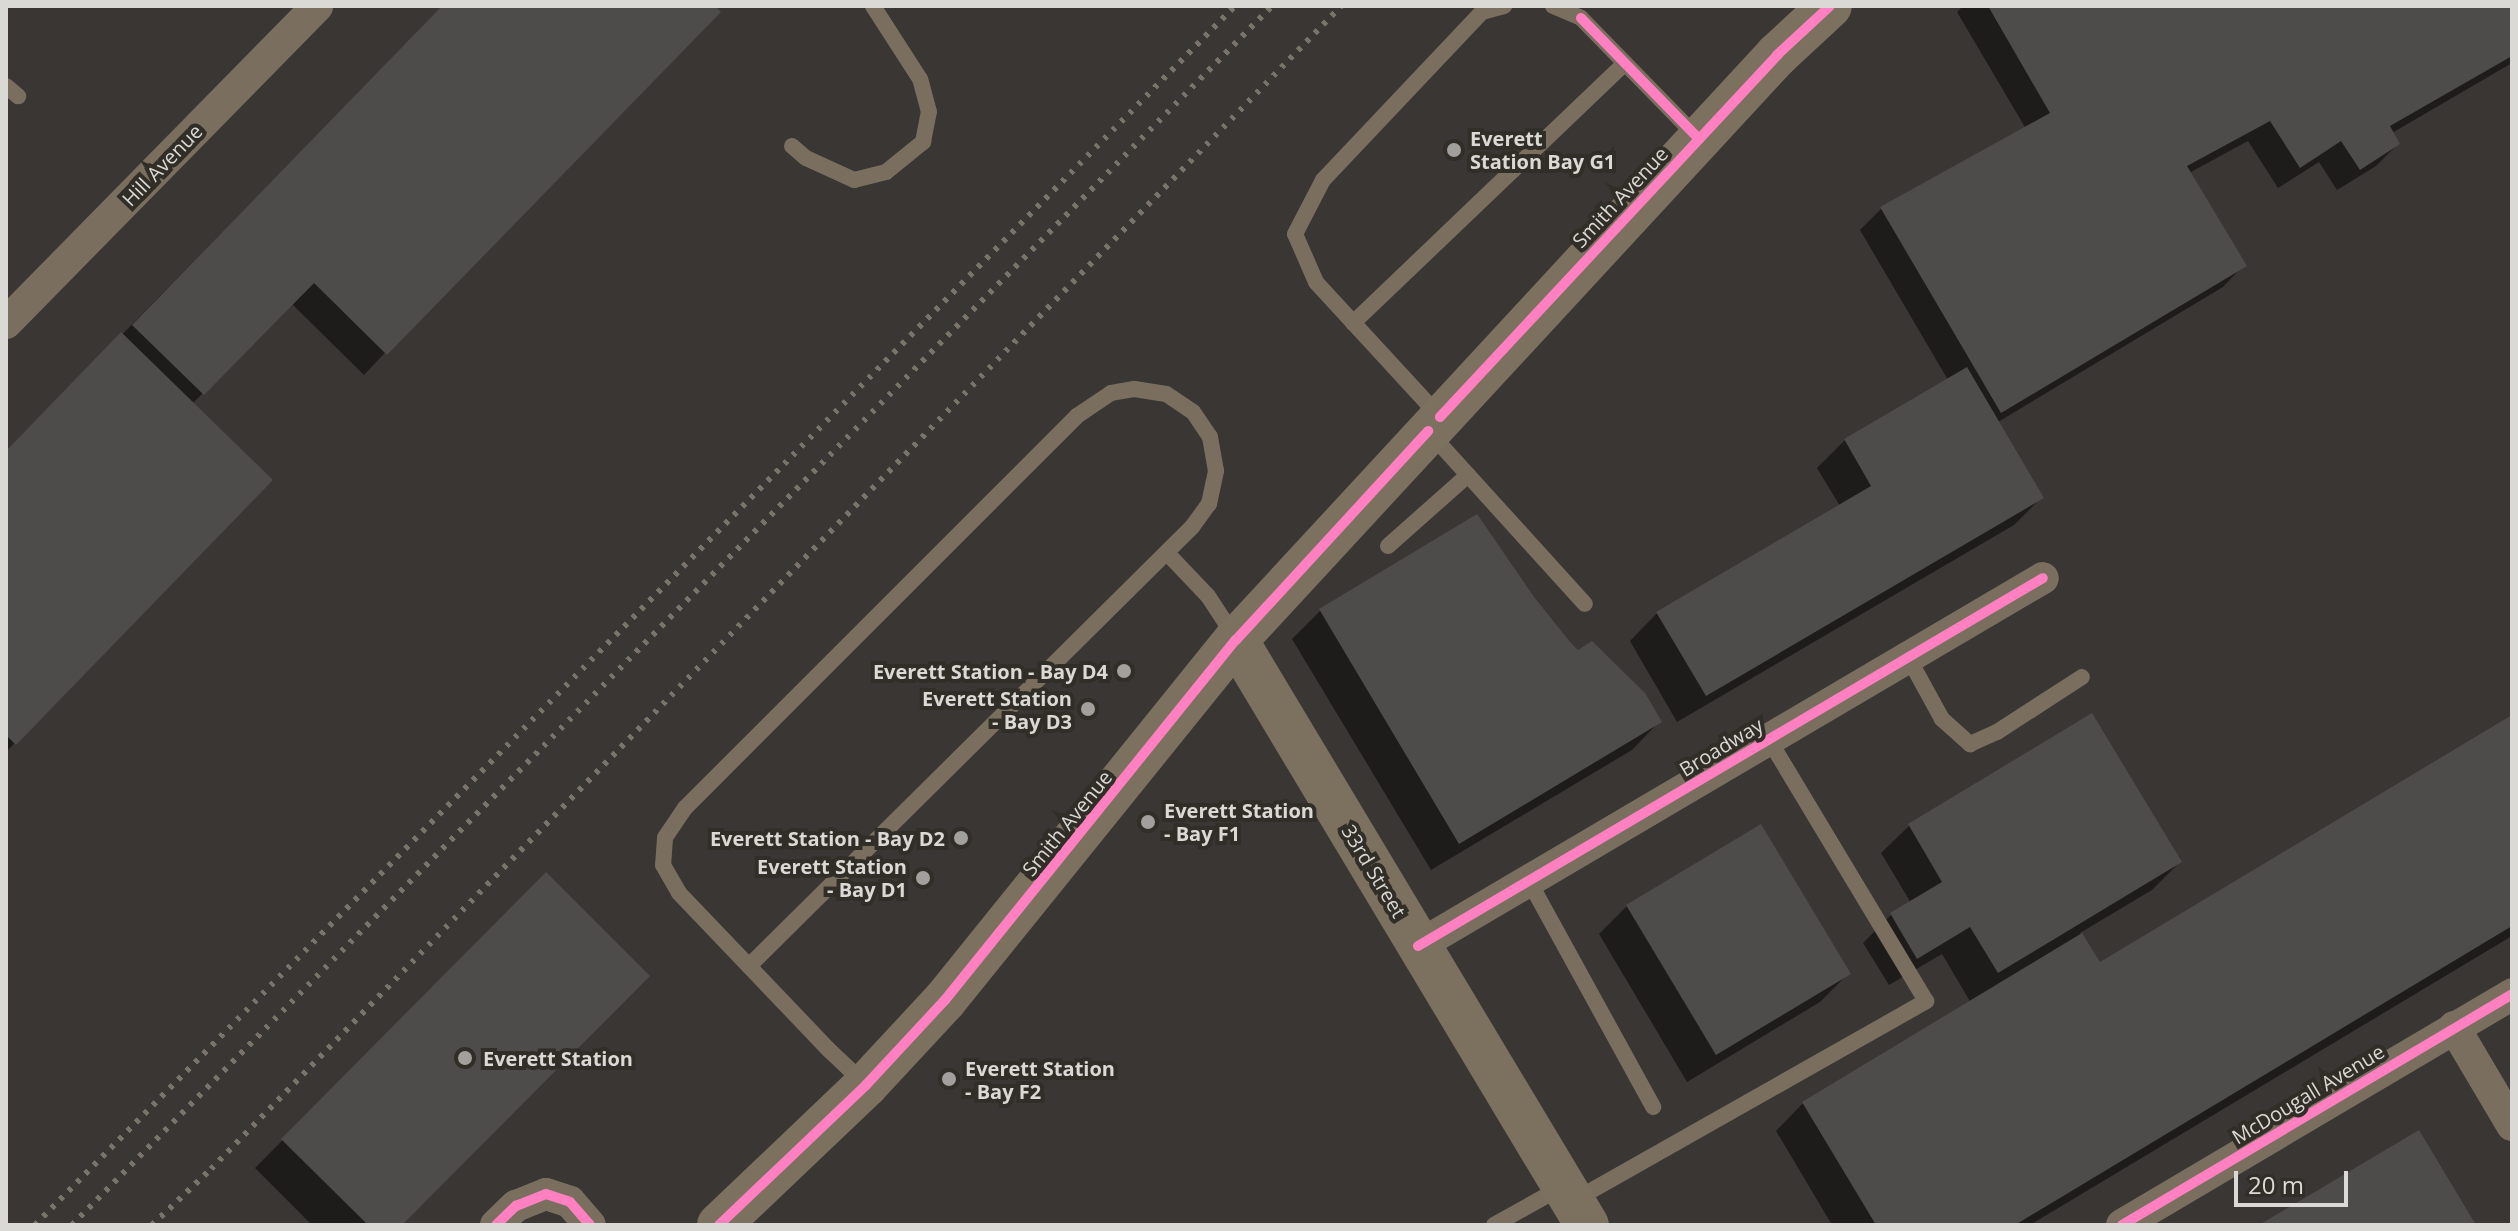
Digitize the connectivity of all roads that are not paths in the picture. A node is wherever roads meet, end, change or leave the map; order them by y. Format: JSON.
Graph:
{"nodes":[{"id":1,"x":317,"y":6,"type":"edge"},
{"id":2,"x":873,"y":6,"type":"edge"},
{"id":3,"x":1504,"y":6,"type":"edge"},
{"id":4,"x":1553,"y":6,"type":"edge"},
{"id":5,"x":1830,"y":6,"type":"edge"},
{"id":6,"x":1625,"y":63,"type":"junction"},
{"id":7,"x":1699,"y":139,"type":"junction"},
{"id":8,"x":792,"y":146,"type":"dead end"},
{"id":9,"x":6,"y":323,"type":"edge"},
{"id":10,"x":1353,"y":323,"type":"junction"},
{"id":11,"x":1434,"y":424,"type":"junction"},
{"id":12,"x":1468,"y":475,"type":"junction"},
{"id":13,"x":1388,"y":546,"type":"dead end"},
{"id":14,"x":1167,"y":553,"type":"junction"},
{"id":15,"x":2043,"y":578,"type":"dead end"},
{"id":16,"x":1585,"y":604,"type":"dead end"},
{"id":17,"x":1236,"y":640,"type":"junction"},
{"id":18,"x":1908,"y":657,"type":"junction"},
{"id":19,"x":2082,"y":677,"type":"dead end"},
{"id":20,"x":1769,"y":740,"type":"junction"},
{"id":21,"x":1529,"y":881,"type":"junction"},
{"id":22,"x":1418,"y":946,"type":"junction"},
{"id":23,"x":749,"y":966,"type":"junction"},
{"id":24,"x":2512,"y":994,"type":"edge"},
{"id":25,"x":2454,"y":1027,"type":"junction"},
{"id":26,"x":866,"y":1085,"type":"junction"},
{"id":27,"x":1653,"y":1107,"type":"dead end"},
{"id":28,"x":2512,"y":1125,"type":"edge"},
{"id":29,"x":1574,"y":1204,"type":"edge"},
{"id":30,"x":496,"y":1225,"type":"edge"},
{"id":31,"x":590,"y":1225,"type":"edge"},
{"id":32,"x":719,"y":1225,"type":"edge"},
{"id":33,"x":1494,"y":1225,"type":"edge"},
{"id":34,"x":2122,"y":1225,"type":"edge"}],
"edges":[{"from":1,"to":9,"type":"street","name":"Hill Avenue"},
{"from":2,"to":8,"type":"lane"},
{"from":3,"to":10,"type":"lane"},
{"from":4,"to":6,"type":"lane"},
{"from":5,"to":7,"type":"street","name":"Smith Avenue"},
{"from":6,"to":7,"type":"lane"},
{"from":6,"to":10,"type":"lane"},
{"from":7,"to":11,"type":"street","name":"Smith Avenue"},
{"from":10,"to":11,"type":"lane"},
{"from":11,"to":12,"type":"lane"},
{"from":11,"to":17,"type":"street","name":"Smith Avenue"},
{"from":12,"to":13,"type":"lane"},
{"from":12,"to":16,"type":"lane"},
{"from":14,"to":17,"type":"lane"},
{"from":14,"to":23,"type":"lane"},
{"from":14,"to":23,"type":"lane"},
{"from":15,"to":18,"type":"street","name":"Broadway"},
{"from":17,"to":22,"type":"street","name":"33rd Street"},
{"from":17,"to":26,"type":"street","name":"Smith Avenue"},
{"from":18,"to":19,"type":"lane"},
{"from":18,"to":20,"type":"street","name":"Broadway"},
{"from":20,"to":21,"type":"street","name":"Broadway"},
{"from":20,"to":29,"type":"lane"},
{"from":21,"to":22,"type":"street","name":"Broadway"},
{"from":21,"to":27,"type":"lane"},
{"from":22,"to":29,"type":"street","name":"33rd Street"},
{"from":23,"to":26,"type":"lane"},
{"from":24,"to":25,"type":"street","name":"McDougall Avenue"},
{"from":25,"to":28,"type":"street"},
{"from":25,"to":34,"type":"street","name":"McDougall Avenue"},
{"from":26,"to":32,"type":"street","name":"Smith Avenue"},
{"from":29,"to":33,"type":"lane"},
{"from":30,"to":31,"type":"street"}]}
